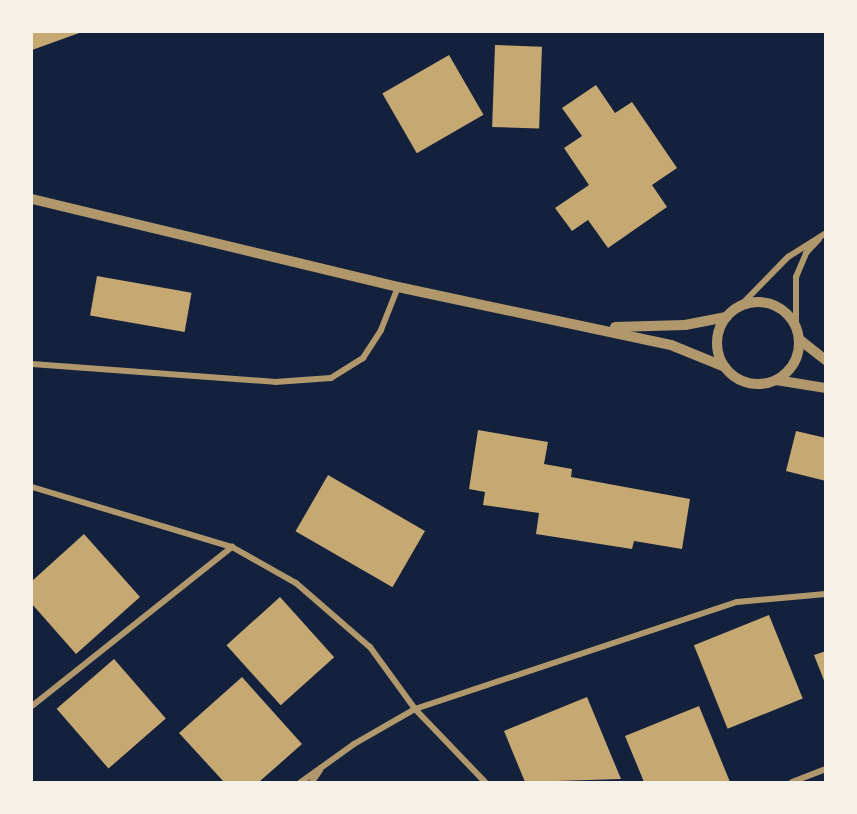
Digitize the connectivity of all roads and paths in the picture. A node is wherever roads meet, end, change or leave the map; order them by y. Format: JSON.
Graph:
{"nodes":[{"id":1,"x":32,"y":199,"type":"edge"},
{"id":2,"x":825,"y":234,"type":"edge"},
{"id":3,"x":398,"y":287,"type":"junction"},
{"id":4,"x":740,"y":306,"type":"junction"},
{"id":5,"x":726,"y":317,"type":"junction"},
{"id":6,"x":597,"y":327,"type":"junction"},
{"id":7,"x":796,"y":327,"type":"junction"},
{"id":8,"x":800,"y":340,"type":"junction"},
{"id":9,"x":825,"y":360,"type":"edge"},
{"id":10,"x":32,"y":364,"type":"edge"},
{"id":11,"x":725,"y":367,"type":"junction"},
{"id":12,"x":776,"y":380,"type":"junction"},
{"id":13,"x":825,"y":388,"type":"edge"},
{"id":14,"x":32,"y":487,"type":"edge"},
{"id":15,"x":232,"y":547,"type":"junction"},
{"id":16,"x":825,"y":594,"type":"edge"},
{"id":17,"x":32,"y":706,"type":"edge"},
{"id":18,"x":415,"y":709,"type":"junction"},
{"id":19,"x":323,"y":764,"type":"junction"},
{"id":20,"x":825,"y":769,"type":"edge"},
{"id":21,"x":301,"y":783,"type":"edge"},
{"id":22,"x":312,"y":783,"type":"edge"},
{"id":23,"x":485,"y":783,"type":"edge"},
{"id":24,"x":792,"y":783,"type":"edge"}],
"edges":[{"from":1,"to":3,"type":"street"},
{"from":2,"to":4,"type":"street"},
{"from":2,"to":7,"type":"street"},
{"from":3,"to":6,"type":"street"},
{"from":3,"to":10,"type":"street"},
{"from":4,"to":5,"type":"street"},
{"from":4,"to":7,"type":"street"},
{"from":5,"to":6,"type":"street"},
{"from":5,"to":11,"type":"street"},
{"from":6,"to":11,"type":"street"},
{"from":7,"to":8,"type":"street"},
{"from":8,"to":9,"type":"street"},
{"from":8,"to":12,"type":"street"},
{"from":11,"to":12,"type":"street"},
{"from":12,"to":13,"type":"street"},
{"from":14,"to":15,"type":"street"},
{"from":15,"to":17,"type":"street"},
{"from":15,"to":18,"type":"street"},
{"from":16,"to":18,"type":"street"},
{"from":18,"to":19,"type":"street"},
{"from":18,"to":23,"type":"street"},
{"from":19,"to":21,"type":"street"},
{"from":19,"to":22,"type":"street"},
{"from":20,"to":24,"type":"street"}]}
